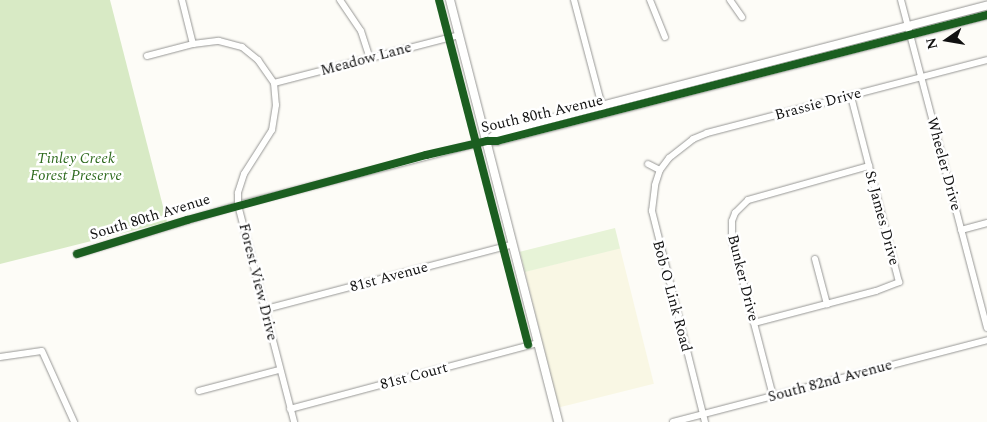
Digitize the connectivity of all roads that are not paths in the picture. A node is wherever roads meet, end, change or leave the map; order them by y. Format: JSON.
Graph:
{"nodes":[{"id":1,"x":182,"y":0,"type":"edge"},
{"id":2,"x":340,"y":0,"type":"edge"},
{"id":3,"x":450,"y":0,"type":"edge"},
{"id":4,"x":574,"y":0,"type":"edge"},
{"id":5,"x":650,"y":0,"type":"edge"},
{"id":6,"x":730,"y":0,"type":"edge"},
{"id":7,"x":901,"y":0,"type":"edge"},
{"id":8,"x":987,"y":5,"type":"edge"},
{"id":9,"x":987,"y":15,"type":"edge"},
{"id":10,"x":742,"y":17,"type":"dead end"},
{"id":11,"x":908,"y":26,"type":"junction"},
{"id":12,"x":459,"y":35,"type":"junction"},
{"id":13,"x":911,"y":35,"type":"junction"},
{"id":14,"x":665,"y":37,"type":"dead end"},
{"id":15,"x":193,"y":44,"type":"junction"},
{"id":16,"x":147,"y":56,"type":"dead end"},
{"id":17,"x":370,"y":59,"type":"junction"},
{"id":18,"x":987,"y":60,"type":"edge"},
{"id":19,"x":921,"y":77,"type":"junction"},
{"id":20,"x":274,"y":83,"type":"junction"},
{"id":21,"x":851,"y":96,"type":"junction"},
{"id":22,"x":602,"y":105,"type":"junction"},
{"id":23,"x":604,"y":114,"type":"junction"},
{"id":24,"x":487,"y":141,"type":"junction"},
{"id":25,"x":648,"y":164,"type":"dead end"},
{"id":26,"x":869,"y":166,"type":"junction"},
{"id":27,"x":660,"y":170,"type":"junction"},
{"id":28,"x":238,"y":206,"type":"junction"},
{"id":29,"x":987,"y":223,"type":"edge"},
{"id":30,"x":961,"y":230,"type":"junction"},
{"id":31,"x":512,"y":244,"type":"junction"},
{"id":32,"x":77,"y":254,"type":"dead end"},
{"id":33,"x":816,"y":259,"type":"dead end"},
{"id":34,"x":828,"y":304,"type":"junction"},
{"id":35,"x":266,"y":310,"type":"junction"},
{"id":36,"x":754,"y":323,"type":"junction"},
{"id":37,"x":987,"y":328,"type":"edge"},
{"id":38,"x":987,"y":340,"type":"edge"},
{"id":39,"x":538,"y":343,"type":"junction"},
{"id":40,"x":0,"y":357,"type":"edge"},
{"id":41,"x":279,"y":370,"type":"junction"},
{"id":42,"x":199,"y":391,"type":"dead end"},
{"id":43,"x":773,"y":396,"type":"junction"},
{"id":44,"x":290,"y":409,"type":"junction"},
{"id":45,"x":703,"y":414,"type":"junction"},
{"id":46,"x":74,"y":422,"type":"edge"},
{"id":47,"x":294,"y":422,"type":"edge"},
{"id":48,"x":558,"y":422,"type":"edge"},
{"id":49,"x":673,"y":422,"type":"edge"},
{"id":50,"x":705,"y":422,"type":"edge"}],
"edges":[{"from":1,"to":15,"type":"street"},
{"from":2,"to":17,"type":"street"},
{"from":3,"to":12,"type":"street"},
{"from":4,"to":22,"type":"street"},
{"from":5,"to":14,"type":"street"},
{"from":6,"to":10,"type":"street"},
{"from":7,"to":11,"type":"street","name":"Wheeler Drive"},
{"from":8,"to":11,"type":"street","name":"South 80th Avenue"},
{"from":9,"to":13,"type":"street","name":"South 80th Avenue"},
{"from":11,"to":13,"type":"street","name":"Wheeler Drive"},
{"from":11,"to":22,"type":"street","name":"South 80th Avenue"},
{"from":12,"to":17,"type":"street","name":"Meadow Lane"},
{"from":12,"to":24,"type":"street"},
{"from":13,"to":19,"type":"street","name":"Wheeler Drive"},
{"from":13,"to":23,"type":"street","name":"South 80th Avenue"},
{"from":15,"to":16,"type":"street"},
{"from":15,"to":20,"type":"street"},
{"from":17,"to":20,"type":"street","name":"Meadow Lane"},
{"from":18,"to":19,"type":"street","name":"Brassie Drive"},
{"from":19,"to":21,"type":"street","name":"Brassie Drive"},
{"from":19,"to":30,"type":"street","name":"Wheeler Drive"},
{"from":20,"to":28,"type":"street","name":"Forest View Drive"},
{"from":21,"to":26,"type":"street","name":"St James Drive"},
{"from":21,"to":27,"type":"street","name":"Brassie Drive"},
{"from":22,"to":23,"type":"street"},
{"from":22,"to":24,"type":"street","name":"South 80th Avenue"},
{"from":23,"to":24,"type":"street","name":"South 80th Avenue"},
{"from":24,"to":28,"type":"street","name":"South 80th Avenue"},
{"from":24,"to":31,"type":"street"},
{"from":25,"to":27,"type":"street"},
{"from":26,"to":34,"type":"street","name":"St James Drive"},
{"from":26,"to":36,"type":"street","name":"Bunker Drive"},
{"from":27,"to":45,"type":"street","name":"Bob O Link Road"},
{"from":28,"to":32,"type":"street","name":"South 80th Avenue"},
{"from":28,"to":35,"type":"street","name":"Forest View Drive"},
{"from":29,"to":30,"type":"street"},
{"from":30,"to":37,"type":"street","name":"Wheeler Drive"},
{"from":31,"to":35,"type":"street","name":"81st Avenue"},
{"from":31,"to":39,"type":"street"},
{"from":33,"to":34,"type":"street"},
{"from":34,"to":36,"type":"street","name":"St James Drive"},
{"from":35,"to":41,"type":"street","name":"Forest View Drive"},
{"from":36,"to":43,"type":"street","name":"Bunker Drive"},
{"from":38,"to":43,"type":"street","name":"South 82nd Avenue"},
{"from":39,"to":44,"type":"street","name":"81st Court"},
{"from":39,"to":48,"type":"street"},
{"from":40,"to":46,"type":"street"},
{"from":41,"to":42,"type":"street"},
{"from":41,"to":44,"type":"street","name":"Forest View Drive"},
{"from":43,"to":45,"type":"street","name":"South 82nd Avenue"},
{"from":44,"to":47,"type":"street","name":"Forest View Drive"},
{"from":45,"to":49,"type":"street","name":"South 82nd Avenue"},
{"from":45,"to":50,"type":"street","name":"Bob O Link Road"}]}
